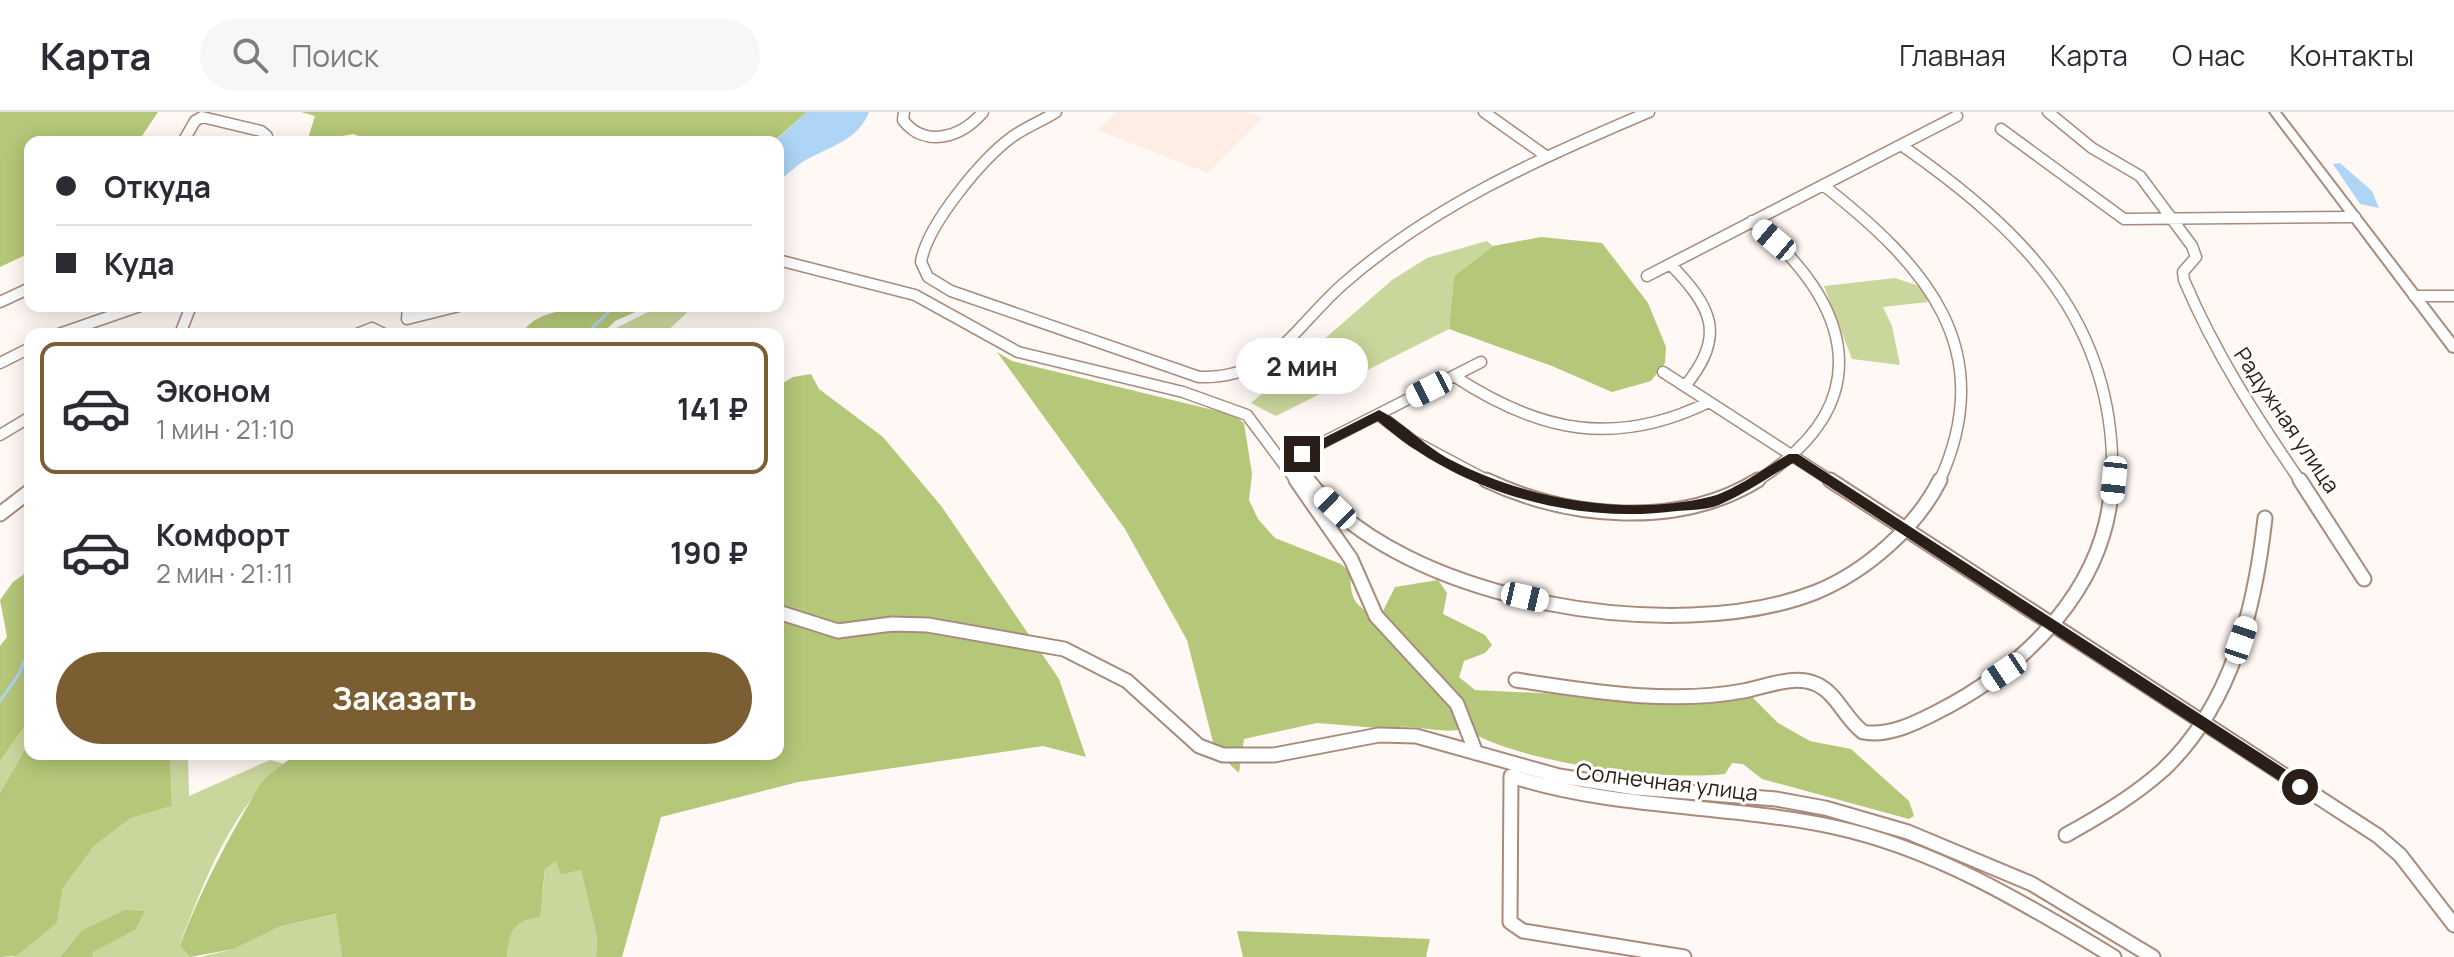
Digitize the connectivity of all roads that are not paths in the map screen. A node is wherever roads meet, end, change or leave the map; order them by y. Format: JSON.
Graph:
{"nodes":[{"id":1,"x":904,"y":112,"type":"edge"},
{"id":2,"x":983,"y":112,"type":"edge"},
{"id":3,"x":1056,"y":112,"type":"edge"},
{"id":4,"x":1484,"y":112,"type":"edge"},
{"id":5,"x":1649,"y":112,"type":"edge"},
{"id":6,"x":2048,"y":112,"type":"edge"},
{"id":7,"x":2275,"y":112,"type":"edge"},
{"id":8,"x":1957,"y":116,"type":"dead end"},
{"id":9,"x":2001,"y":129,"type":"dead end"},
{"id":10,"x":186,"y":136,"type":"edge"},
{"id":11,"x":267,"y":136,"type":"edge"},
{"id":12,"x":1901,"y":145,"type":"junction"},
{"id":13,"x":1546,"y":156,"type":"junction"},
{"id":14,"x":1823,"y":185,"type":"junction"},
{"id":15,"x":2355,"y":217,"type":"junction"},
{"id":16,"x":2171,"y":219,"type":"junction"},
{"id":17,"x":1752,"y":221,"type":"junction"},
{"id":18,"x":784,"y":262,"type":"edge"},
{"id":19,"x":1670,"y":264,"type":"junction"},
{"id":20,"x":1647,"y":276,"type":"dead end"},
{"id":21,"x":24,"y":291,"type":"edge"},
{"id":22,"x":2414,"y":296,"type":"junction"},
{"id":23,"x":2454,"y":296,"type":"edge"},
{"id":24,"x":0,"y":302,"type":"edge"},
{"id":25,"x":119,"y":312,"type":"edge"},
{"id":26,"x":408,"y":312,"type":"edge"},
{"id":27,"x":435,"y":312,"type":"edge"},
{"id":28,"x":73,"y":328,"type":"edge"},
{"id":29,"x":2454,"y":348,"type":"edge"},
{"id":30,"x":24,"y":351,"type":"edge"},
{"id":31,"x":1481,"y":362,"type":"dead end"},
{"id":32,"x":0,"y":363,"type":"edge"},
{"id":33,"x":1663,"y":372,"type":"dead end"},
{"id":34,"x":1454,"y":376,"type":"junction"},
{"id":35,"x":1685,"y":386,"type":"junction"},
{"id":36,"x":1709,"y":402,"type":"junction"},
{"id":37,"x":1379,"y":415,"type":"junction"},
{"id":38,"x":24,"y":421,"type":"edge"},
{"id":39,"x":0,"y":435,"type":"edge"},
{"id":40,"x":1794,"y":457,"type":"junction"},
{"id":41,"x":24,"y":496,"type":"edge"},
{"id":42,"x":0,"y":514,"type":"edge"},
{"id":43,"x":2265,"y":518,"type":"dead end"},
{"id":44,"x":1905,"y":529,"type":"junction"},
{"id":45,"x":2364,"y":579,"type":"dead end"},
{"id":46,"x":784,"y":614,"type":"edge"},
{"id":47,"x":2054,"y":626,"type":"junction"},
{"id":48,"x":1516,"y":680,"type":"dead end"},
{"id":49,"x":2200,"y":723,"type":"junction"},
{"id":50,"x":1476,"y":753,"type":"junction"},
{"id":51,"x":2066,"y":835,"type":"dead end"},
{"id":52,"x":2454,"y":925,"type":"edge"},
{"id":53,"x":1684,"y":957,"type":"edge"},
{"id":54,"x":2114,"y":957,"type":"edge"},
{"id":55,"x":2153,"y":957,"type":"edge"}],
"edges":[{"from":1,"to":2,"type":"street"},
{"from":3,"to":13,"type":"street"},
{"from":4,"to":13,"type":"street"},
{"from":5,"to":13,"type":"street"},
{"from":6,"to":16,"type":"street","name":"Радужная улица"},
{"from":7,"to":15,"type":"main road"},
{"from":8,"to":12,"type":"street"},
{"from":9,"to":16,"type":"street"},
{"from":10,"to":11,"type":"street"},
{"from":12,"to":14,"type":"street"},
{"from":12,"to":47,"type":"street"},
{"from":14,"to":17,"type":"street"},
{"from":14,"to":44,"type":"street"},
{"from":15,"to":16,"type":"street"},
{"from":15,"to":22,"type":"main road"},
{"from":16,"to":45,"type":"street","name":"Радужная улица"},
{"from":17,"to":19,"type":"street"},
{"from":17,"to":40,"type":"street"},
{"from":18,"to":50,"type":"street"},
{"from":19,"to":20,"type":"street"},
{"from":19,"to":35,"type":"street"},
{"from":21,"to":24,"type":"street"},
{"from":22,"to":23,"type":"street"},
{"from":22,"to":29,"type":"main road"},
{"from":25,"to":28,"type":"street"},
{"from":26,"to":27,"type":"street"},
{"from":30,"to":32,"type":"street"},
{"from":31,"to":34,"type":"street"},
{"from":33,"to":35,"type":"street"},
{"from":34,"to":36,"type":"street"},
{"from":34,"to":37,"type":"street"},
{"from":35,"to":36,"type":"street"},
{"from":36,"to":40,"type":"street"},
{"from":37,"to":40,"type":"street"},
{"from":37,"to":44,"type":"street"},
{"from":38,"to":39,"type":"street"},
{"from":40,"to":44,"type":"street"},
{"from":41,"to":42,"type":"street"},
{"from":43,"to":49,"type":"street"},
{"from":44,"to":47,"type":"street"},
{"from":46,"to":50,"type":"street"},
{"from":47,"to":48,"type":"street"},
{"from":47,"to":49,"type":"street"},
{"from":49,"to":51,"type":"street"},
{"from":49,"to":52,"type":"street"},
{"from":50,"to":55,"type":"street"},
{"from":53,"to":54,"type":"street","name":"Солнечная улица"}]}
